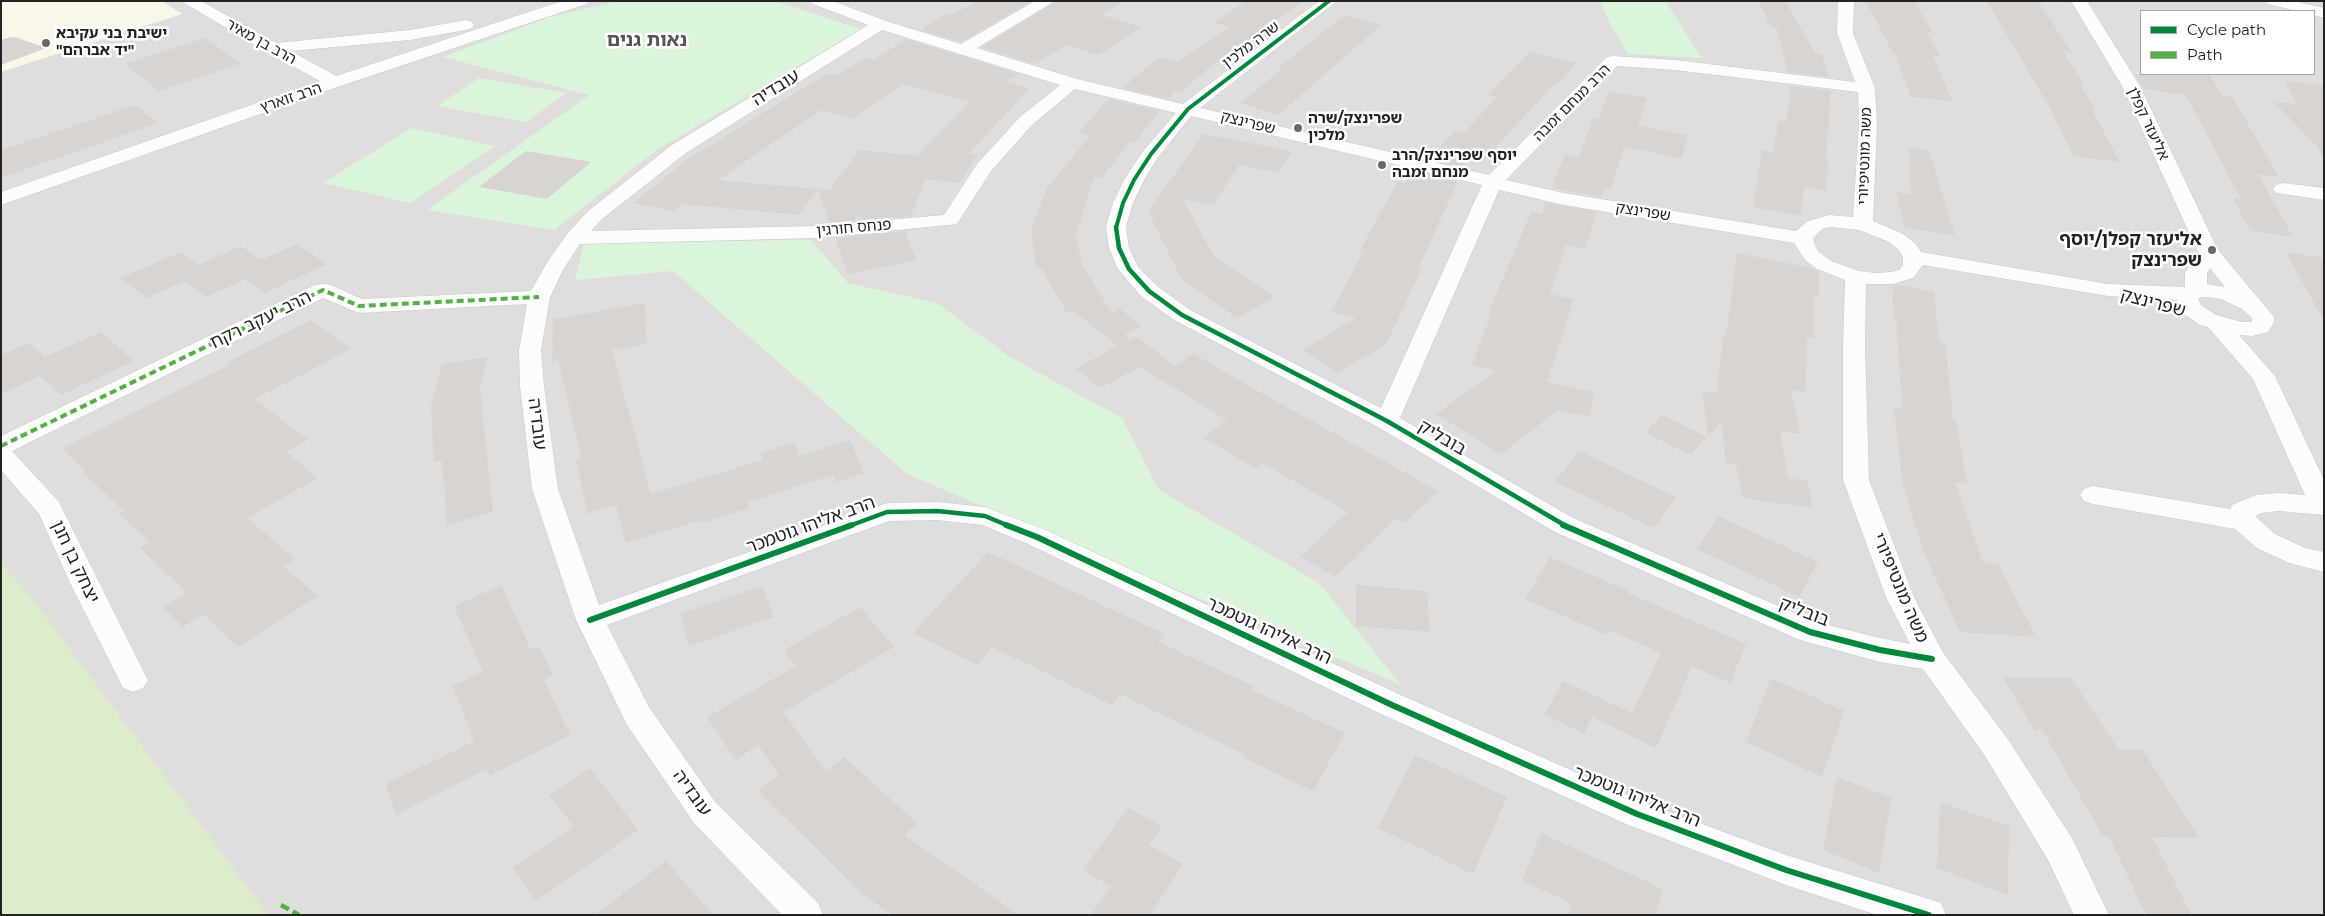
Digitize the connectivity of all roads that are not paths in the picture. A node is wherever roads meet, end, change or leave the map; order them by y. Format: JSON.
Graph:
{"nodes":[{"id":1,"x":223,"y":1,"type":"edge"},
{"id":2,"x":581,"y":1,"type":"edge"},
{"id":3,"x":818,"y":1,"type":"edge"},
{"id":4,"x":1047,"y":1,"type":"edge"},
{"id":5,"x":1329,"y":1,"type":"edge"},
{"id":6,"x":1846,"y":1,"type":"edge"},
{"id":7,"x":2079,"y":1,"type":"edge"},
{"id":8,"x":2272,"y":1,"type":"edge"},
{"id":9,"x":195,"y":5,"type":"edge"},
{"id":10,"x":2308,"y":10,"type":"edge"},
{"id":11,"x":543,"y":12,"type":"junction"},
{"id":12,"x":880,"y":24,"type":"junction"},
{"id":13,"x":271,"y":48,"type":"junction"},
{"id":14,"x":964,"y":49,"type":"junction"},
{"id":15,"x":334,"y":82,"type":"junction"},
{"id":16,"x":1072,"y":83,"type":"junction"},
{"id":17,"x":1866,"y":88,"type":"junction"},
{"id":18,"x":1188,"y":109,"type":"junction"},
{"id":19,"x":1493,"y":182,"type":"junction"},
{"id":20,"x":2283,"y":189,"type":"dead end"},
{"id":21,"x":2324,"y":194,"type":"edge"},
{"id":22,"x":1,"y":199,"type":"edge"},
{"id":23,"x":1863,"y":224,"type":"junction"},
{"id":24,"x":574,"y":238,"type":"junction"},
{"id":25,"x":1803,"y":238,"type":"junction"},
{"id":26,"x":2208,"y":252,"type":"junction"},
{"id":27,"x":1913,"y":257,"type":"junction"},
{"id":28,"x":1856,"y":277,"type":"junction"},
{"id":29,"x":2108,"y":290,"type":"junction"},
{"id":30,"x":2193,"y":293,"type":"junction"},
{"id":31,"x":539,"y":297,"type":"junction"},
{"id":32,"x":2250,"y":304,"type":"junction"},
{"id":33,"x":2198,"y":315,"type":"junction"},
{"id":34,"x":2218,"y":325,"type":"junction"},
{"id":35,"x":2260,"y":327,"type":"junction"},
{"id":36,"x":2263,"y":376,"type":"junction"},
{"id":37,"x":1387,"y":422,"type":"junction"},
{"id":38,"x":1,"y":446,"type":"edge"},
{"id":39,"x":1,"y":454,"type":"edge"},
{"id":40,"x":2093,"y":495,"type":"dead end"},
{"id":41,"x":2323,"y":506,"type":"edge"},
{"id":42,"x":2243,"y":521,"type":"junction"},
{"id":43,"x":2324,"y":562,"type":"edge"},
{"id":44,"x":590,"y":620,"type":"junction"},
{"id":45,"x":1932,"y":658,"type":"junction"},
{"id":46,"x":134,"y":680,"type":"dead end"},
{"id":47,"x":806,"y":915,"type":"edge"},
{"id":48,"x":1929,"y":915,"type":"edge"},
{"id":49,"x":2092,"y":915,"type":"edge"}],
"edges":[{"from":1,"to":9,"type":"street"},
{"from":2,"to":11,"type":"street","name":"הרב זוארץ"},
{"from":3,"to":12,"type":"street","name":"שפרינצק"},
{"from":4,"to":14,"type":"street"},
{"from":5,"to":18,"type":"street","name":"שרה מלכין"},
{"from":6,"to":17,"type":"street","name":"משה מונטיפיורי"},
{"from":7,"to":26,"type":"street","name":"אליעזר קפלן"},
{"from":8,"to":10,"type":"street"},
{"from":9,"to":13,"type":"street","name":"הרב בן מאיר"},
{"from":11,"to":13,"type":"street"},
{"from":11,"to":15,"type":"street","name":"הרב זוארץ"},
{"from":12,"to":14,"type":"street","name":"שפרינצק"},
{"from":12,"to":24,"type":"street","name":"עובדיה"},
{"from":13,"to":15,"type":"street","name":"הרב בן מאיר"},
{"from":14,"to":16,"type":"street","name":"שפרינצק"},
{"from":15,"to":22,"type":"street","name":"הרב זוארץ"},
{"from":16,"to":18,"type":"street","name":"שפרינצק"},
{"from":16,"to":24,"type":"street","name":"פנחס חורגין"},
{"from":17,"to":19,"type":"street","name":"הרב מנחם זמבה"},
{"from":17,"to":23,"type":"street","name":"משה מונטיפיורי"},
{"from":18,"to":19,"type":"street","name":"שפרינצק"},
{"from":18,"to":37,"type":"street","name":"בובליק"},
{"from":19,"to":25,"type":"street","name":"שפרינצק"},
{"from":19,"to":37,"type":"street","name":"הרב מנחם זמבה"},
{"from":20,"to":21,"type":"street"},
{"from":23,"to":25,"type":"street"},
{"from":23,"to":27,"type":"street"},
{"from":24,"to":31,"type":"street","name":"עובדיה"},
{"from":25,"to":28,"type":"street"},
{"from":26,"to":30,"type":"street"},
{"from":26,"to":32,"type":"street","name":"אליעזר קפלן"},
{"from":27,"to":28,"type":"street"},
{"from":27,"to":29,"type":"street","name":"שפרינצק"},
{"from":28,"to":45,"type":"street","name":"משה מונטיפיורי"},
{"from":29,"to":30,"type":"street","name":"שפרינצק"},
{"from":29,"to":33,"type":"street","name":"שפרינצק"},
{"from":30,"to":32,"type":"street","name":"שפרינצק"},
{"from":30,"to":33,"type":"street"},
{"from":31,"to":38,"type":"street","name":"הרב יעקב רקח"},
{"from":31,"to":44,"type":"street","name":"עובדיה"},
{"from":32,"to":35,"type":"street","name":"אליעזר קפלן"},
{"from":33,"to":34,"type":"street","name":"שפרינצק"},
{"from":34,"to":35,"type":"street"},
{"from":34,"to":36,"type":"street"},
{"from":35,"to":36,"type":"street"},
{"from":36,"to":41,"type":"street"},
{"from":37,"to":45,"type":"street","name":"בובליק"},
{"from":39,"to":46,"type":"street","name":"יצחק בן חנן"},
{"from":40,"to":42,"type":"street"},
{"from":41,"to":42,"type":"street"},
{"from":42,"to":43,"type":"street"},
{"from":44,"to":47,"type":"street","name":"עובדיה"},
{"from":44,"to":48,"type":"street","name":"הרב אליהו גוטמכר"},
{"from":45,"to":49,"type":"street","name":"משה מונטיפיורי"}]}
